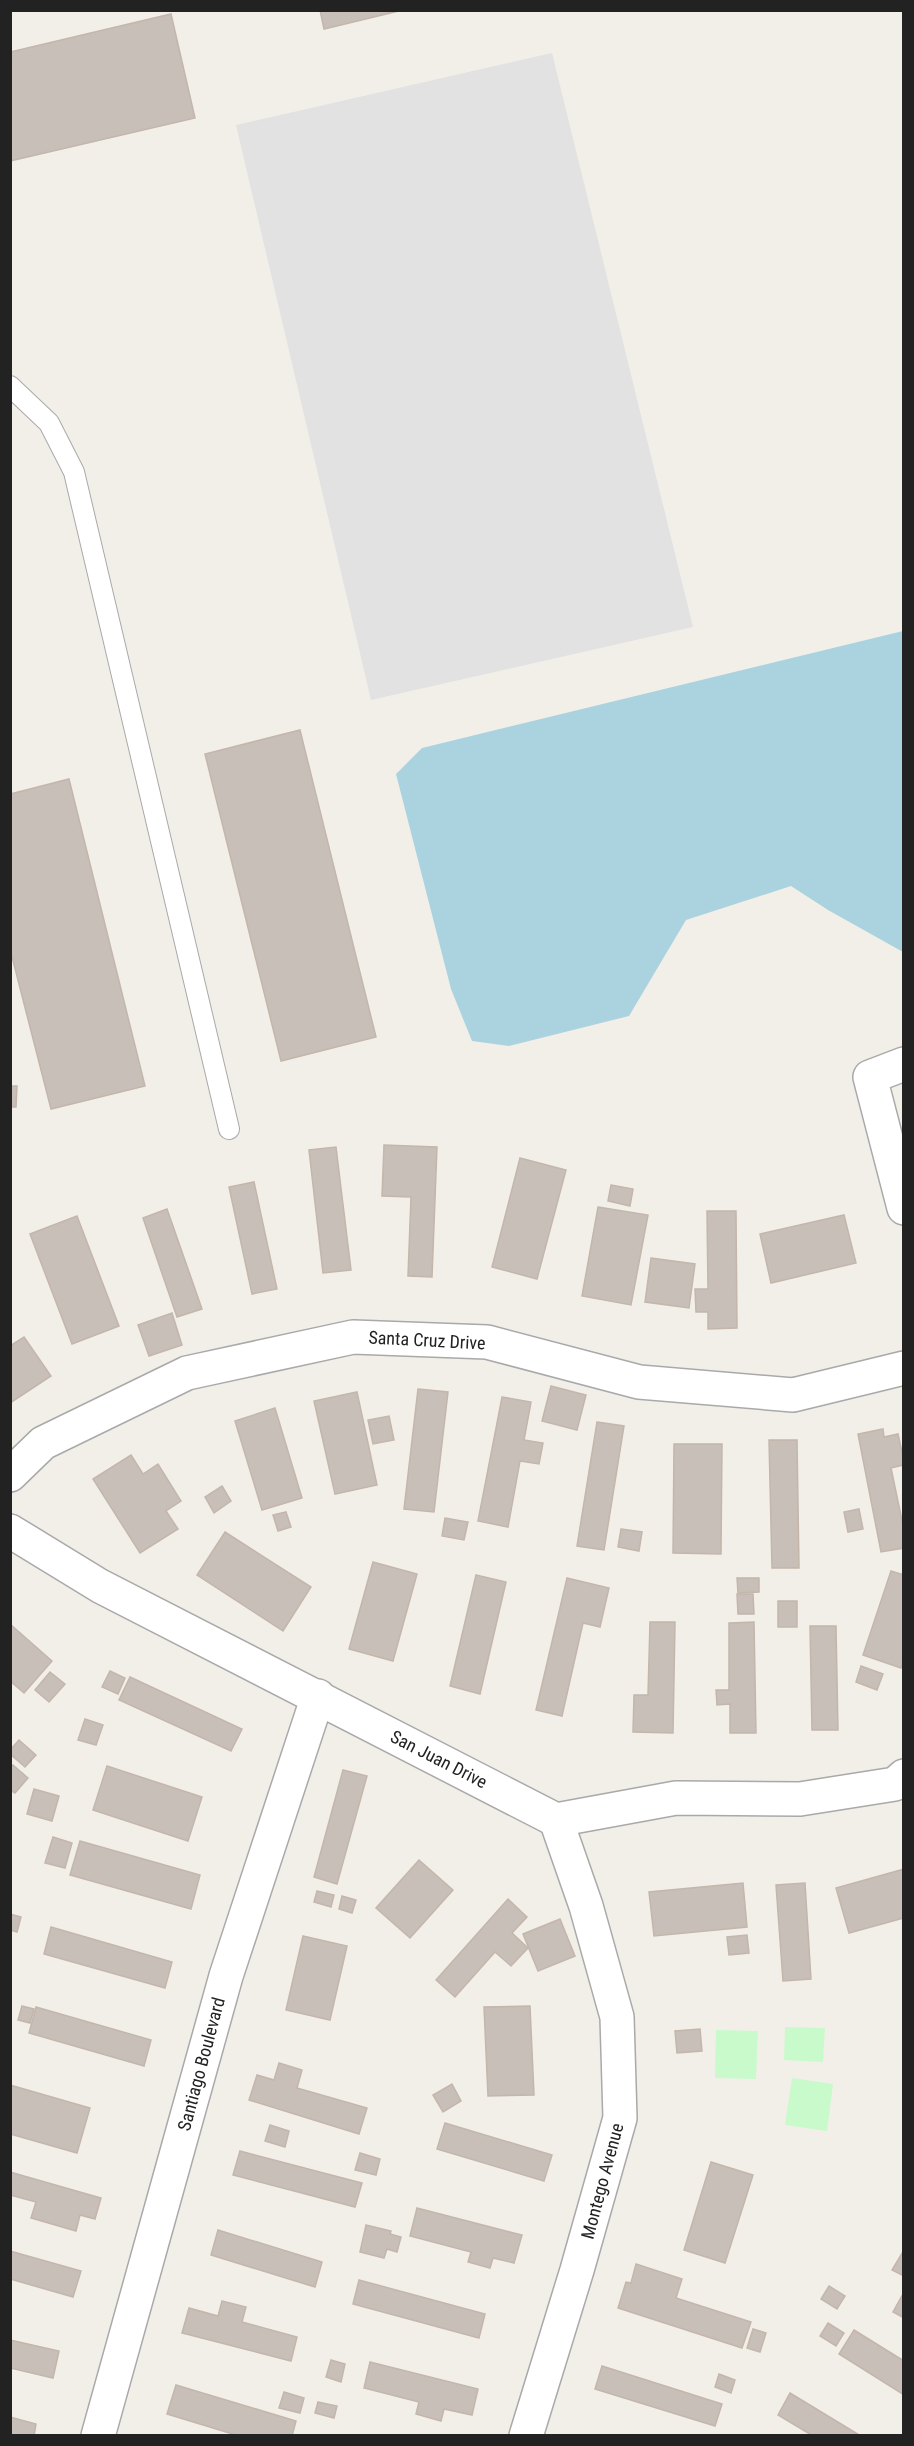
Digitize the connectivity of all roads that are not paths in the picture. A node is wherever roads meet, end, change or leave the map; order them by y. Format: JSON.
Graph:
{"nodes":[{"id":1,"x":10,"y":386,"type":"edge"},
{"id":2,"x":903,"y":1064,"type":"edge"},
{"id":3,"x":229,"y":1129,"type":"dead end"},
{"id":4,"x":903,"y":1208,"type":"edge"},
{"id":5,"x":903,"y":1368,"type":"edge"},
{"id":6,"x":10,"y":1475,"type":"edge"},
{"id":7,"x":10,"y":1531,"type":"edge"},
{"id":8,"x":318,"y":1696,"type":"junction"},
{"id":9,"x":903,"y":1776,"type":"edge"},
{"id":10,"x":556,"y":1820,"type":"junction"},
{"id":11,"x":98,"y":2436,"type":"edge"},
{"id":12,"x":526,"y":2436,"type":"edge"}],
"edges":[{"from":1,"to":3,"type":"lane"},
{"from":2,"to":4,"type":"street"},
{"from":5,"to":6,"type":"street","name":"Santa Cruz Drive"},
{"from":7,"to":8,"type":"street","name":"San Juan Drive"},
{"from":8,"to":10,"type":"street","name":"San Juan Drive"},
{"from":8,"to":11,"type":"street","name":"Santiago Boulevard"},
{"from":9,"to":10,"type":"street"},
{"from":10,"to":12,"type":"street","name":"Montego Avenue"}]}
